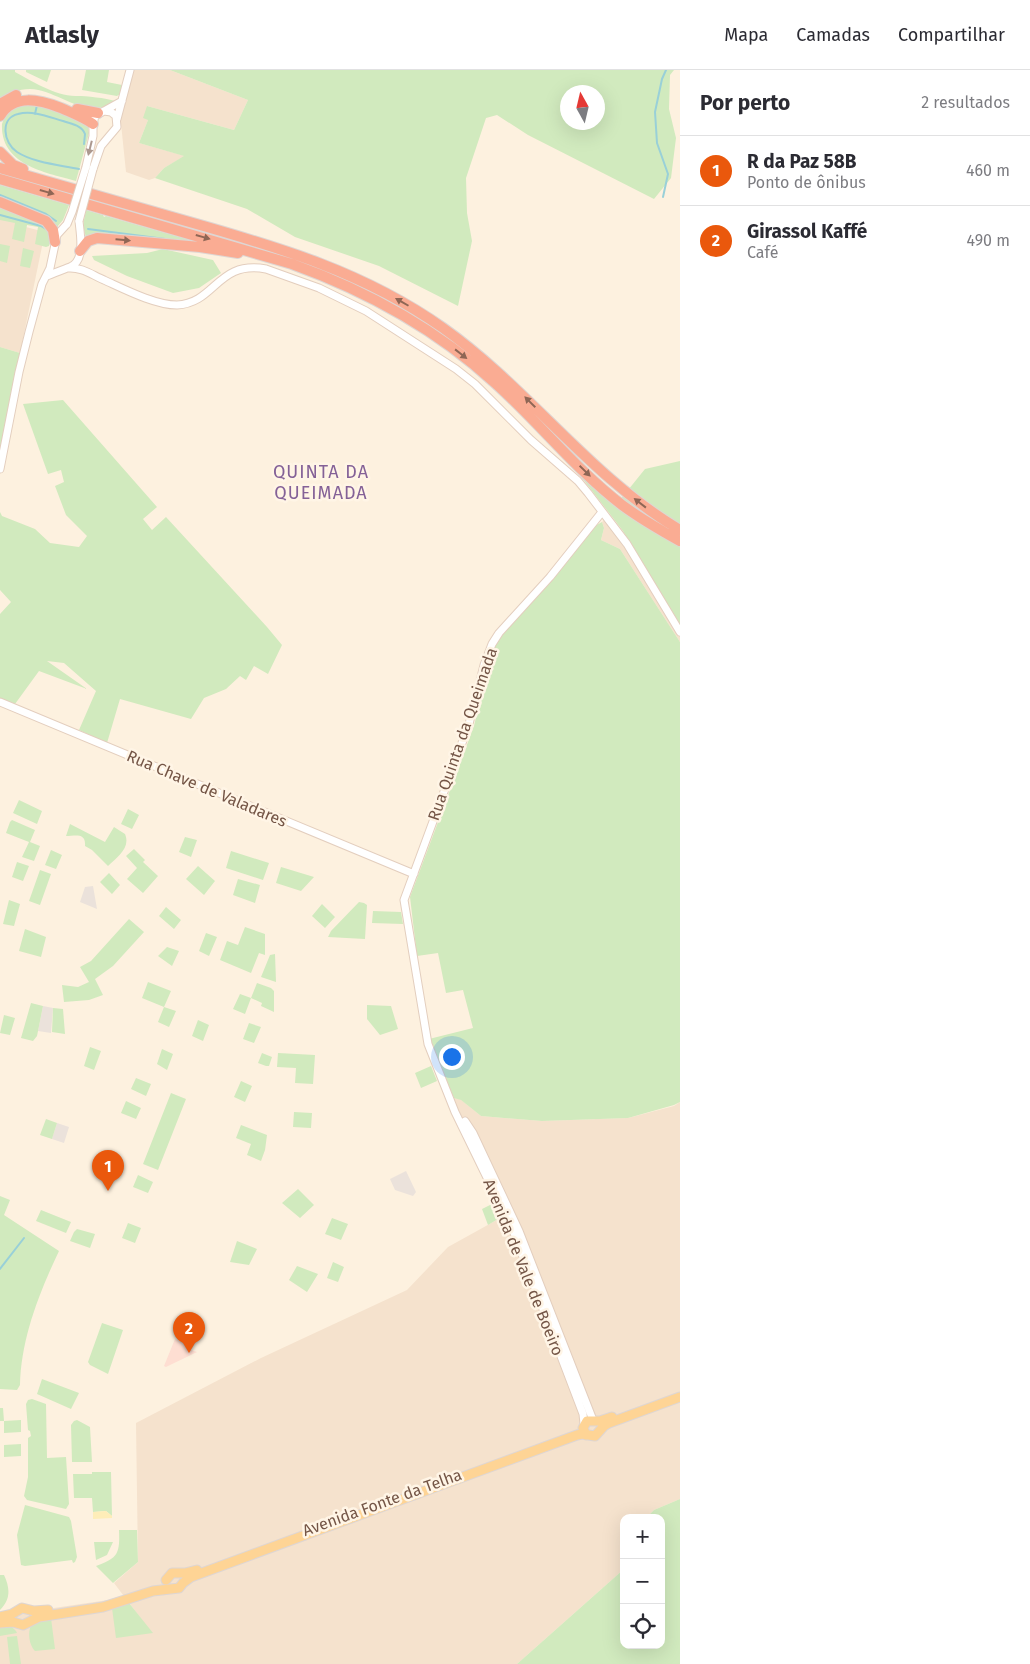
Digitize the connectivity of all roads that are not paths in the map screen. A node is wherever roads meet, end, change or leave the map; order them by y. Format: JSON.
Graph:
{"nodes":[{"id":1,"x":130,"y":70,"type":"edge"},
{"id":2,"x":122,"y":101,"type":"junction"},
{"id":3,"x":0,"y":104,"type":"edge"},
{"id":4,"x":101,"y":112,"type":"junction"},
{"id":5,"x":0,"y":116,"type":"edge"},
{"id":6,"x":117,"y":119,"type":"junction"},
{"id":7,"x":93,"y":126,"type":"junction"},
{"id":8,"x":109,"y":136,"type":"junction"},
{"id":9,"x":0,"y":152,"type":"edge"},
{"id":10,"x":0,"y":168,"type":"edge"},
{"id":11,"x":89,"y":168,"type":"junction"},
{"id":12,"x":0,"y":179,"type":"edge"},
{"id":13,"x":0,"y":202,"type":"edge"},
{"id":14,"x":64,"y":226,"type":"junction"},
{"id":15,"x":80,"y":232,"type":"junction"},
{"id":16,"x":232,"y":234,"type":"junction"},
{"id":17,"x":55,"y":242,"type":"junction"},
{"id":18,"x":80,"y":252,"type":"junction"},
{"id":19,"x":52,"y":255,"type":"junction"},
{"id":20,"x":67,"y":268,"type":"junction"},
{"id":21,"x":87,"y":271,"type":"junction"},
{"id":22,"x":47,"y":276,"type":"junction"},
{"id":23,"x":446,"y":343,"type":"junction"},
{"id":24,"x":0,"y":469,"type":"edge"},
{"id":25,"x":602,"y":512,"type":"junction"},
{"id":26,"x":680,"y":530,"type":"edge"},
{"id":27,"x":680,"y":541,"type":"edge"},
{"id":28,"x":680,"y":632,"type":"edge"},
{"id":29,"x":0,"y":702,"type":"edge"},
{"id":30,"x":414,"y":874,"type":"junction"},
{"id":31,"x":456,"y":1112,"type":"junction"},
{"id":32,"x":680,"y":1392,"type":"edge"},
{"id":33,"x":680,"y":1397,"type":"edge"},
{"id":34,"x":594,"y":1420,"type":"junction"},
{"id":35,"x":584,"y":1428,"type":"junction"},
{"id":36,"x":599,"y":1432,"type":"junction"},
{"id":37,"x":179,"y":1574,"type":"junction"},
{"id":38,"x":166,"y":1580,"type":"junction"},
{"id":39,"x":183,"y":1583,"type":"junction"},
{"id":40,"x":172,"y":1589,"type":"junction"},
{"id":41,"x":27,"y":1610,"type":"junction"},
{"id":42,"x":15,"y":1612,"type":"junction"},
{"id":43,"x":0,"y":1617,"type":"edge"},
{"id":44,"x":29,"y":1621,"type":"junction"},
{"id":45,"x":16,"y":1622,"type":"junction"},
{"id":46,"x":0,"y":1623,"type":"edge"}],
"edges":[{"from":1,"to":2,"type":"street"},
{"from":2,"to":4,"type":"street"},
{"from":2,"to":6,"type":"street"},
{"from":3,"to":4,"type":"highway"},
{"from":4,"to":6,"type":"street"},
{"from":4,"to":7,"type":"street"},
{"from":5,"to":7,"type":"highway"},
{"from":6,"to":8,"type":"street"},
{"from":7,"to":8,"type":"street"},
{"from":7,"to":11,"type":"street","one_way":true},
{"from":8,"to":11,"type":"street"},
{"from":9,"to":16,"type":"highway"},
{"from":10,"to":16,"type":"highway"},
{"from":11,"to":14,"type":"street","bridge":true},
{"from":11,"to":15,"type":"street","bridge":true},
{"from":12,"to":23,"type":"highway","one_way":true},
{"from":13,"to":17,"type":"highway"},
{"from":14,"to":15,"type":"street"},
{"from":14,"to":17,"type":"street"},
{"from":15,"to":18,"type":"street"},
{"from":26,"to":16,"type":"highway","one_way":true},
{"from":17,"to":19,"type":"street"},
{"from":18,"to":20,"type":"street"},
{"from":18,"to":21,"type":"street"},
{"from":18,"to":23,"type":"highway","one_way":true},
{"from":19,"to":20,"type":"street"},
{"from":19,"to":22,"type":"street"},
{"from":20,"to":21,"type":"street"},
{"from":20,"to":22,"type":"street"},
{"from":21,"to":25,"type":"street"},
{"from":22,"to":24,"type":"street"},
{"from":23,"to":27,"type":"highway","one_way":true},
{"from":25,"to":28,"type":"street"},
{"from":25,"to":30,"type":"street","name":"Rua Quinta da Queimada"},
{"from":29,"to":30,"type":"street","name":"Rua Chave de Valadares"},
{"from":30,"to":31,"type":"street","name":"Avenida de Vale de Boeiro"},
{"from":31,"to":34,"type":"street","name":"Avenida de Vale de Boeiro"},
{"from":31,"to":35,"type":"street","name":"Avenida de Vale de Boeiro"},
{"from":32,"to":34,"type":"main road","name":"Avenida Fonte da Telha"},
{"from":33,"to":36,"type":"main road","name":"Avenida Fonte da Telha"},
{"from":34,"to":35,"type":"main road","name":"Avenida Fonte da Telha"},
{"from":34,"to":36,"type":"main road"},
{"from":35,"to":36,"type":"main road","name":"Avenida Fonte da Telha"},
{"from":35,"to":37,"type":"main road","name":"Avenida Fonte da Telha"},
{"from":35,"to":39,"type":"main road","name":"Avenida Fonte da Telha"},
{"from":37,"to":38,"type":"main road"},
{"from":37,"to":39,"type":"main road"},
{"from":38,"to":40,"type":"main road"},
{"from":38,"to":41,"type":"main road"},
{"from":39,"to":40,"type":"main road"},
{"from":40,"to":44,"type":"main road"},
{"from":41,"to":42,"type":"main road"},
{"from":41,"to":44,"type":"main road"},
{"from":42,"to":43,"type":"main road"},
{"from":42,"to":45,"type":"main road"},
{"from":44,"to":45,"type":"main road"},
{"from":45,"to":46,"type":"main road"}]}
